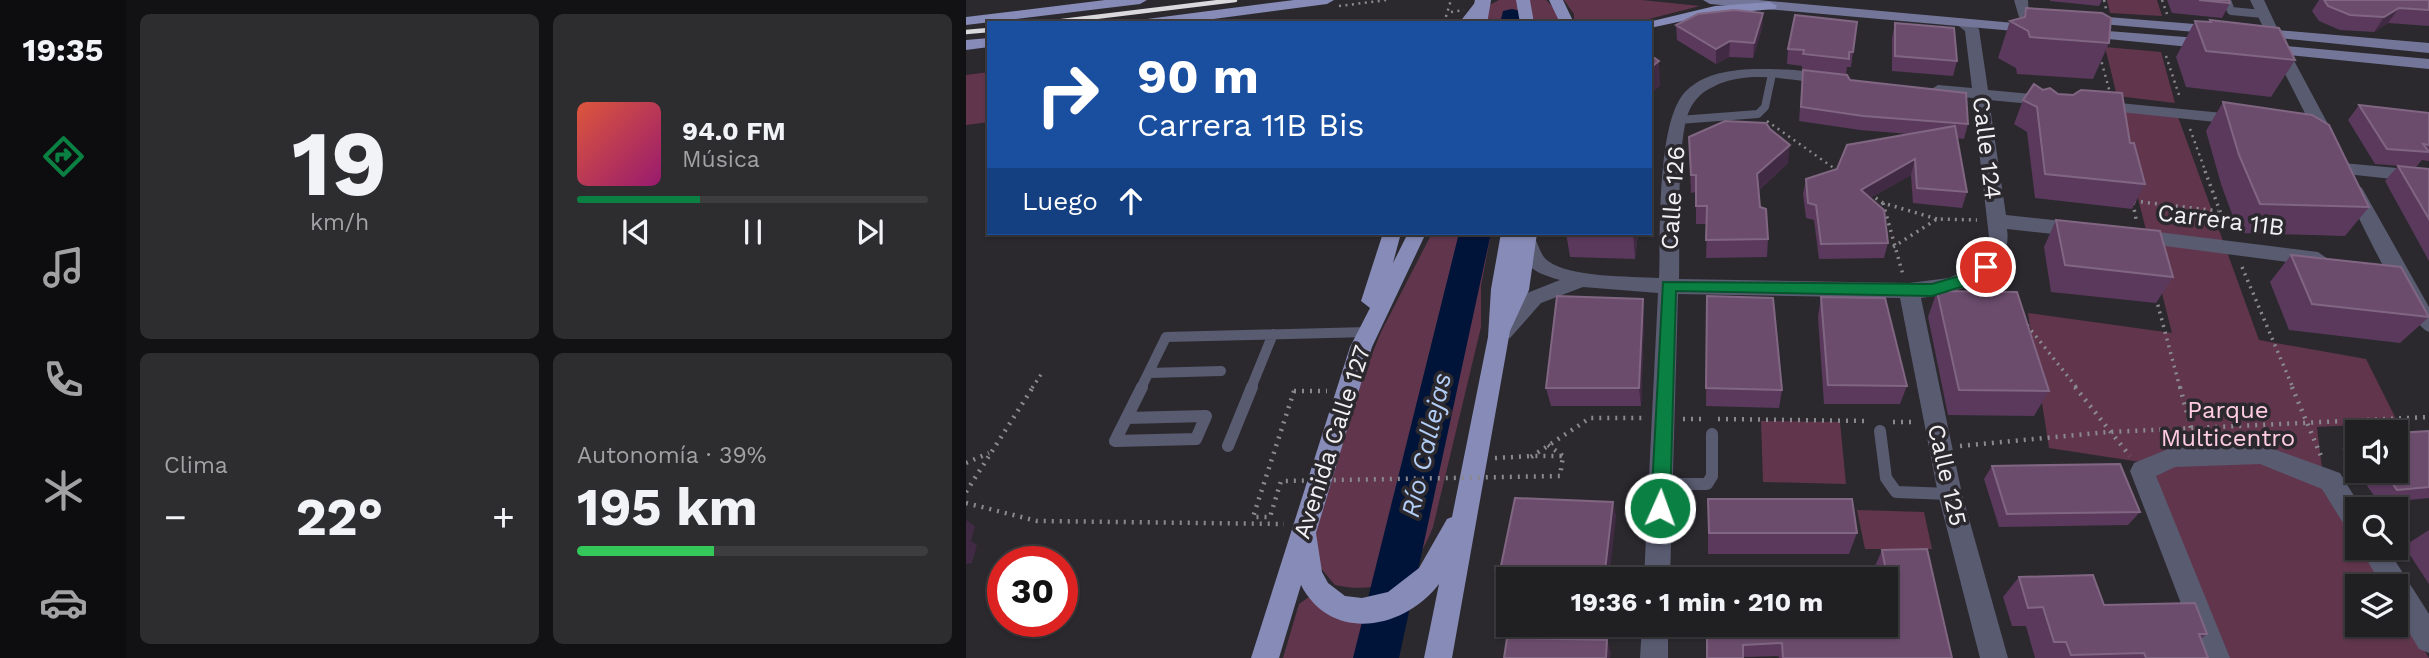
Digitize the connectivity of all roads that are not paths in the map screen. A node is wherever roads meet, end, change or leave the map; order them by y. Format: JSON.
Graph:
{"nodes":[{"id":1,"x":1140,"y":0,"type":"edge"},
{"id":2,"x":1328,"y":0,"type":"edge"},
{"id":3,"x":1484,"y":0,"type":"edge"},
{"id":4,"x":1523,"y":0,"type":"edge"},
{"id":5,"x":1556,"y":0,"type":"edge"},
{"id":6,"x":1710,"y":0,"type":"edge"},
{"id":7,"x":1847,"y":0,"type":"edge"},
{"id":8,"x":2227,"y":0,"type":"edge"},
{"id":9,"x":1770,"y":6,"type":"junction"},
{"id":10,"x":2022,"y":7,"type":"edge"},
{"id":11,"x":2260,"y":7,"type":"edge"},
{"id":12,"x":1463,"y":13,"type":"edge"},
{"id":13,"x":2048,"y":16,"type":"edge"},
{"id":14,"x":966,"y":21,"type":"edge"},
{"id":15,"x":1163,"y":21,"type":"edge"},
{"id":16,"x":1479,"y":21,"type":"edge"},
{"id":17,"x":1527,"y":21,"type":"edge"},
{"id":18,"x":1566,"y":21,"type":"edge"},
{"id":19,"x":1652,"y":24,"type":"edge"},
{"id":20,"x":1972,"y":25,"type":"junction"},
{"id":21,"x":2067,"y":27,"type":"junction"},
{"id":22,"x":2273,"y":34,"type":"junction"},
{"id":23,"x":987,"y":43,"type":"edge"},
{"id":24,"x":966,"y":45,"type":"edge"},
{"id":25,"x":2221,"y":45,"type":"edge"},
{"id":26,"x":2248,"y":48,"type":"edge"},
{"id":27,"x":2429,"y":48,"type":"edge"},
{"id":28,"x":2282,"y":52,"type":"junction"},
{"id":29,"x":2429,"y":64,"type":"edge"},
{"id":30,"x":1772,"y":74,"type":"junction"},
{"id":31,"x":1839,"y":81,"type":"edge"},
{"id":32,"x":1919,"y":89,"type":"edge"},
{"id":33,"x":1980,"y":94,"type":"junction"},
{"id":34,"x":1680,"y":116,"type":"junction"},
{"id":35,"x":2266,"y":122,"type":"edge"},
{"id":36,"x":2294,"y":125,"type":"edge"},
{"id":37,"x":2321,"y":127,"type":"junction"},
{"id":38,"x":2343,"y":169,"type":"junction"},
{"id":39,"x":2429,"y":177,"type":"edge"},
{"id":40,"x":1997,"y":221,"type":"junction"},
{"id":41,"x":1391,"y":235,"type":"edge"},
{"id":42,"x":1416,"y":235,"type":"edge"},
{"id":43,"x":1522,"y":236,"type":"edge"},
{"id":44,"x":2337,"y":262,"type":"edge"},
{"id":45,"x":2371,"y":266,"type":"edge"},
{"id":46,"x":2397,"y":270,"type":"junction"},
{"id":47,"x":1583,"y":280,"type":"junction"},
{"id":48,"x":1668,"y":286,"type":"junction"},
{"id":49,"x":1909,"y":291,"type":"junction"},
{"id":50,"x":2420,"y":297,"type":"edge"},
{"id":51,"x":2429,"y":324,"type":"edge"},
{"id":52,"x":1273,"y":334,"type":"junction"},
{"id":53,"x":1364,"y":337,"type":"junction"},
{"id":54,"x":1499,"y":337,"type":"junction"},
{"id":55,"x":1221,"y":371,"type":"dead end"},
{"id":56,"x":1149,"y":373,"type":"junction"},
{"id":57,"x":1127,"y":418,"type":"junction"},
{"id":58,"x":1880,"y":431,"type":"dead end"},
{"id":59,"x":1712,"y":434,"type":"dead end"},
{"id":60,"x":1228,"y":446,"type":"dead end"},
{"id":61,"x":1661,"y":484,"type":"junction"},
{"id":62,"x":1951,"y":494,"type":"junction"},
{"id":63,"x":2345,"y":504,"type":"edge"},
{"id":64,"x":1466,"y":508,"type":"junction"},
{"id":65,"x":1305,"y":525,"type":"junction"},
{"id":66,"x":2380,"y":560,"type":"edge"},
{"id":67,"x":1658,"y":567,"type":"edge"},
{"id":68,"x":1655,"y":637,"type":"edge"},
{"id":69,"x":2429,"y":639,"type":"edge"},
{"id":70,"x":1265,"y":658,"type":"edge"},
{"id":71,"x":1438,"y":658,"type":"edge"},
{"id":72,"x":1654,"y":658,"type":"edge"},
{"id":73,"x":1994,"y":658,"type":"edge"},
{"id":74,"x":2217,"y":658,"type":"edge"}],
"edges":[{"from":1,"to":14,"type":"main road"},
{"from":2,"to":15,"type":"main road"},
{"from":3,"to":12,"type":"main road"},
{"from":3,"to":16,"type":"main road","bridge":true},
{"from":4,"to":17,"type":"main road"},
{"from":5,"to":18,"type":"main road"},
{"from":6,"to":9,"type":"main road"},
{"from":7,"to":10,"type":"main road"},
{"from":8,"to":11,"type":"lane"},
{"from":9,"to":19,"type":"main road"},
{"from":9,"to":20,"type":"main road"},
{"from":10,"to":13,"type":"main road"},
{"from":11,"to":22,"type":"street"},
{"from":20,"to":21,"type":"main road"},
{"from":20,"to":33,"type":"street","name":"Calle 124"},
{"from":21,"to":22,"type":"main road"},
{"from":21,"to":25,"type":"main road"},
{"from":22,"to":27,"type":"main road"},
{"from":23,"to":24,"type":"main road"},
{"from":26,"to":28,"type":"main road"},
{"from":28,"to":29,"type":"main road"},
{"from":28,"to":37,"type":"street"},
{"from":30,"to":31,"type":"street"},
{"from":30,"to":34,"type":"street"},
{"from":30,"to":34,"type":"lane"},
{"from":32,"to":33,"type":"street"},
{"from":33,"to":35,"type":"street"},
{"from":33,"to":40,"type":"street","name":"Calle 124"},
{"from":34,"to":48,"type":"street","name":"Calle 126"},
{"from":36,"to":37,"type":"street"},
{"from":37,"to":38,"type":"street"},
{"from":38,"to":39,"type":"street"},
{"from":38,"to":46,"type":"street"},
{"from":40,"to":44,"type":"street","name":"Carrera 11B"},
{"from":40,"to":49,"type":"street","name":"Calle 124"},
{"from":41,"to":53,"type":"main road"},
{"from":42,"to":53,"type":"main road","name":"Avenida Calle 127"},
{"from":43,"to":47,"type":"street"},
{"from":43,"to":54,"type":"main road"},
{"from":43,"to":54,"type":"main road"},
{"from":45,"to":46,"type":"street"},
{"from":46,"to":50,"type":"street"},
{"from":47,"to":48,"type":"street"},
{"from":47,"to":54,"type":"street"},
{"from":48,"to":49,"type":"street"},
{"from":48,"to":61,"type":"street","name":"Calle 126"},
{"from":49,"to":62,"type":"street","name":"Calle 125"},
{"from":50,"to":51,"type":"street"},
{"from":52,"to":53,"type":"lane"},
{"from":52,"to":56,"type":"lane"},
{"from":52,"to":60,"type":"lane"},
{"from":53,"to":65,"type":"main road","name":"Avenida Calle 127"},
{"from":54,"to":64,"type":"main road"},
{"from":55,"to":56,"type":"lane"},
{"from":56,"to":57,"type":"lane"},
{"from":57,"to":57,"type":"lane"},
{"from":58,"to":62,"type":"lane"},
{"from":59,"to":61,"type":"lane"},
{"from":61,"to":67,"type":"street","name":"Calle 126"},
{"from":62,"to":73,"type":"street","name":"Calle 125"},
{"from":63,"to":74,"type":"street"},
{"from":64,"to":65,"type":"main road"},
{"from":64,"to":71,"type":"main road"},
{"from":65,"to":70,"type":"main road","name":"Avenida Calle 127"},
{"from":66,"to":69,"type":"street"},
{"from":68,"to":72,"type":"street"}]}
